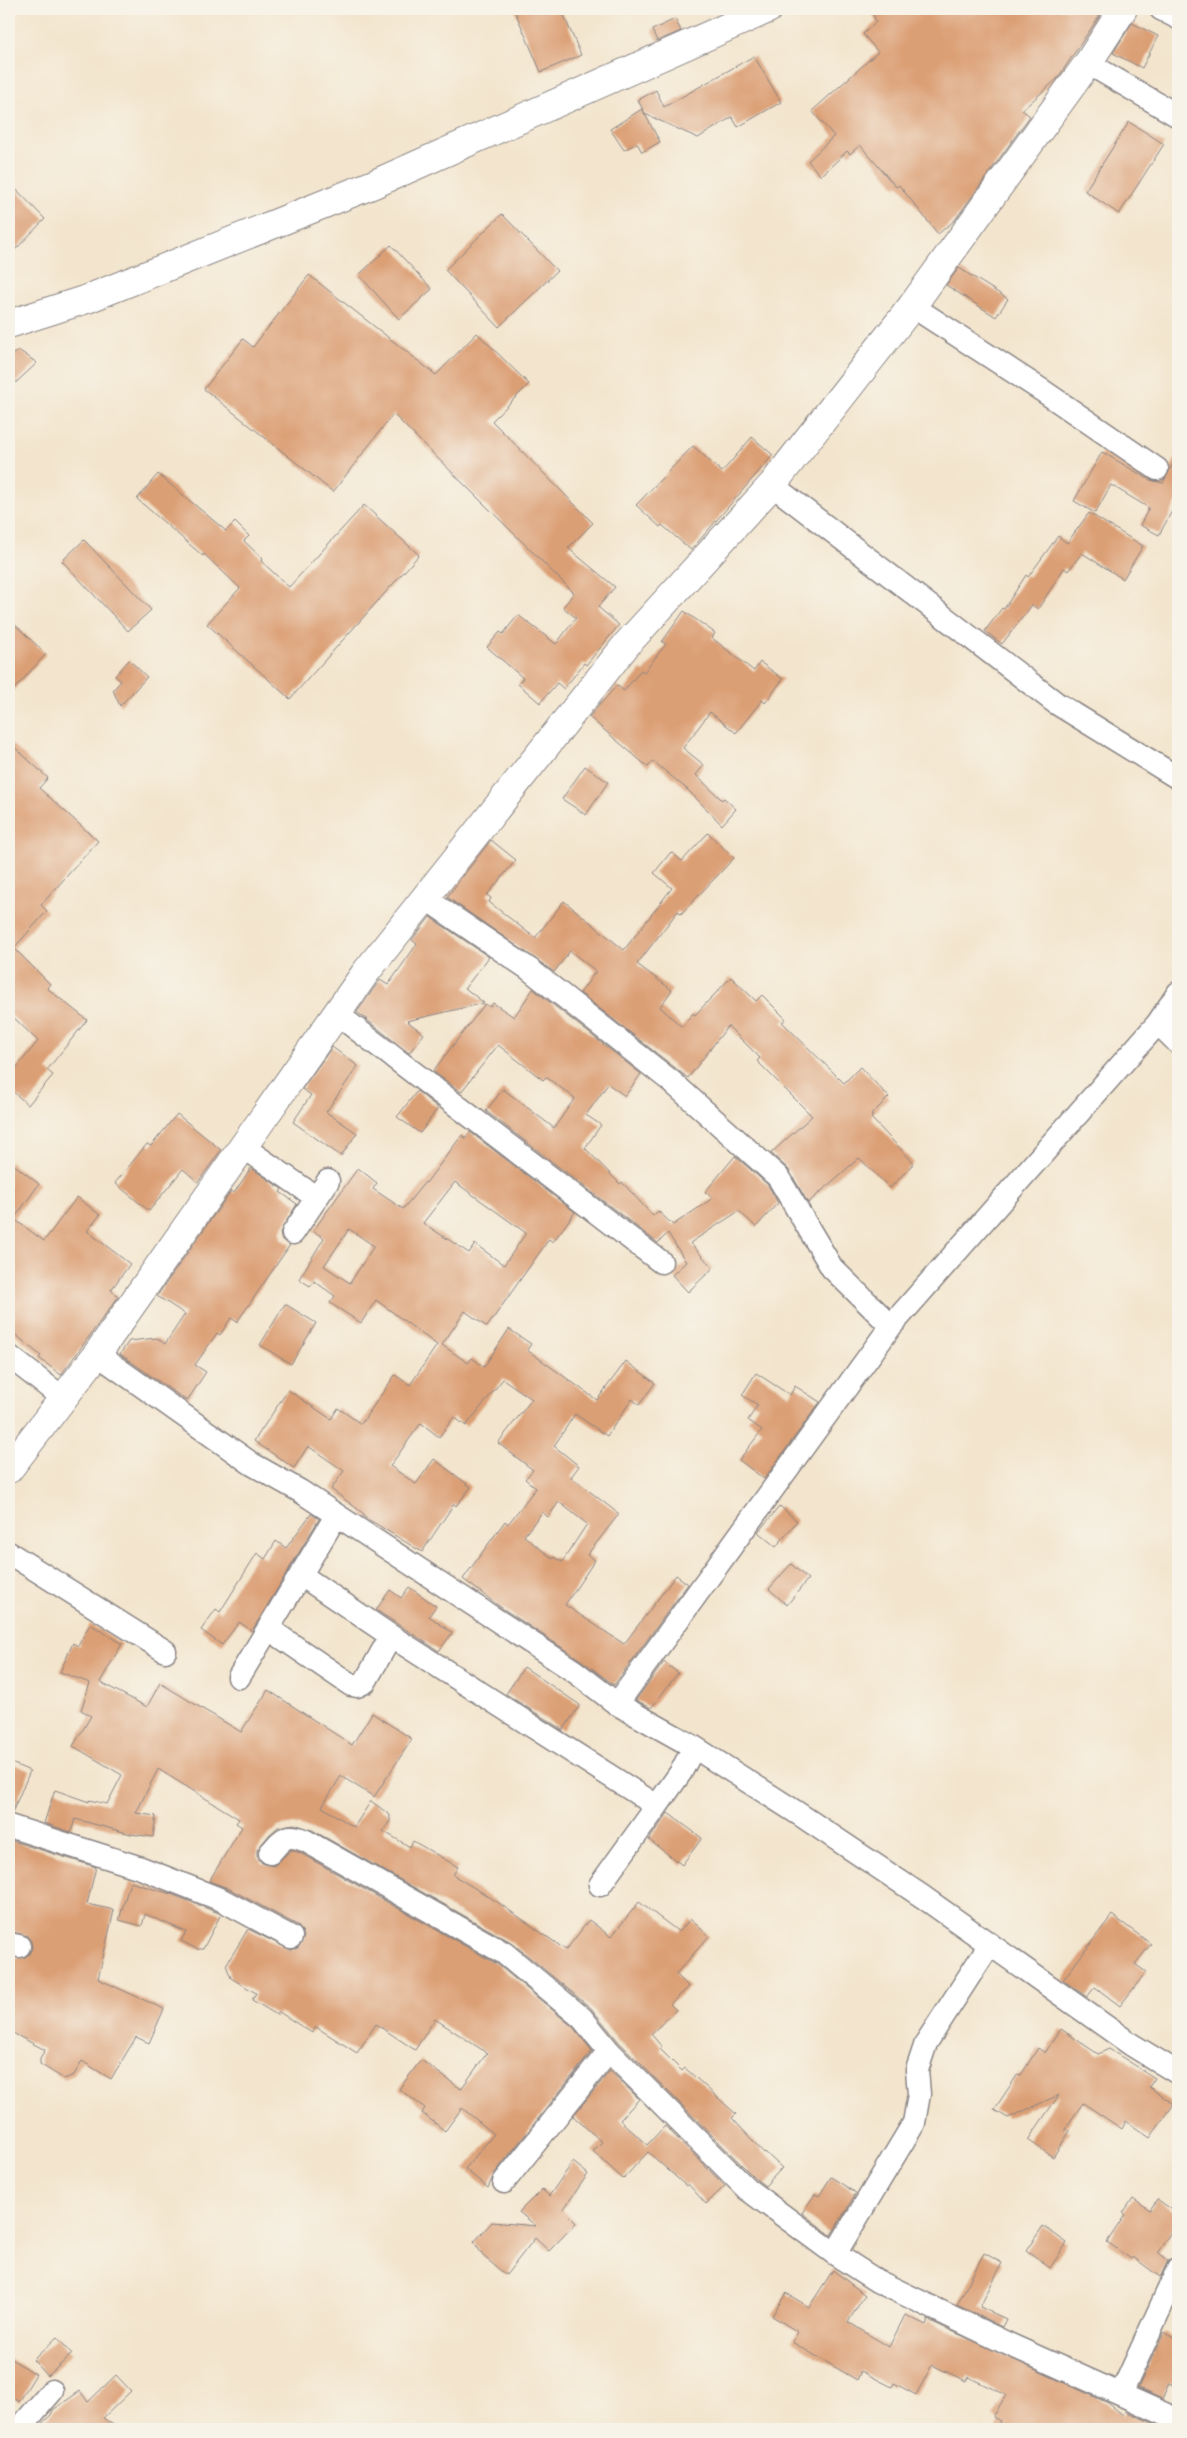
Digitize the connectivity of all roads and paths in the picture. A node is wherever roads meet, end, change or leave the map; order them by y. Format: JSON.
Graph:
{"nodes":[{"id":1,"x":768,"y":9,"type":"edge"},
{"id":2,"x":1123,"y":9,"type":"edge"},
{"id":3,"x":1161,"y":9,"type":"edge"},
{"id":4,"x":1178,"y":18,"type":"edge"},
{"id":5,"x":1088,"y":63,"type":"junction"},
{"id":6,"x":1178,"y":116,"type":"edge"},
{"id":7,"x":912,"y":306,"type":"junction"},
{"id":8,"x":9,"y":324,"type":"edge"},
{"id":9,"x":1157,"y":470,"type":"dead end"},
{"id":10,"x":772,"y":485,"type":"junction"},
{"id":11,"x":1178,"y":778,"type":"edge"},
{"id":12,"x":425,"y":898,"type":"junction"},
{"id":13,"x":1178,"y":993,"type":"edge"},
{"id":14,"x":337,"y":1014,"type":"junction"},
{"id":15,"x":1158,"y":1023,"type":"junction"},
{"id":16,"x":1178,"y":1043,"type":"edge"},
{"id":17,"x":242,"y":1146,"type":"junction"},
{"id":18,"x":293,"y":1233,"type":"dead end"},
{"id":19,"x":661,"y":1262,"type":"dead end"},
{"id":20,"x":891,"y":1326,"type":"junction"},
{"id":21,"x":97,"y":1354,"type":"junction"},
{"id":22,"x":9,"y":1356,"type":"edge"},
{"id":23,"x":64,"y":1399,"type":"junction"},
{"id":24,"x":9,"y":1469,"type":"edge"},
{"id":25,"x":336,"y":1516,"type":"junction"},
{"id":26,"x":9,"y":1553,"type":"edge"},
{"id":27,"x":301,"y":1575,"type":"junction"},
{"id":28,"x":269,"y":1629,"type":"junction"},
{"id":29,"x":391,"y":1636,"type":"junction"},
{"id":30,"x":165,"y":1651,"type":"dead end"},
{"id":31,"x":239,"y":1677,"type":"dead end"},
{"id":32,"x":617,"y":1704,"type":"junction"},
{"id":33,"x":694,"y":1748,"type":"junction"},
{"id":34,"x":657,"y":1806,"type":"junction"},
{"id":35,"x":9,"y":1826,"type":"edge"},
{"id":36,"x":270,"y":1853,"type":"dead end"},
{"id":37,"x":600,"y":1885,"type":"dead end"},
{"id":38,"x":292,"y":1937,"type":"dead end"},
{"id":39,"x":990,"y":1944,"type":"junction"},
{"id":40,"x":609,"y":2051,"type":"junction"},
{"id":41,"x":1178,"y":2072,"type":"edge"},
{"id":42,"x":504,"y":2182,"type":"dead end"},
{"id":43,"x":835,"y":2254,"type":"junction"},
{"id":44,"x":1178,"y":2269,"type":"edge"},
{"id":45,"x":52,"y":2391,"type":"dead end"},
{"id":46,"x":1121,"y":2394,"type":"junction"},
{"id":47,"x":1178,"y":2420,"type":"edge"},
{"id":48,"x":20,"y":2429,"type":"edge"}],
"edges":[{"from":1,"to":8,"type":"street"},
{"from":2,"to":5,"type":"street"},
{"from":3,"to":4,"type":"street"},
{"from":5,"to":6,"type":"street"},
{"from":5,"to":7,"type":"street"},
{"from":7,"to":9,"type":"street"},
{"from":7,"to":10,"type":"street"},
{"from":10,"to":11,"type":"street"},
{"from":10,"to":12,"type":"street"},
{"from":12,"to":14,"type":"street"},
{"from":12,"to":20,"type":"street"},
{"from":13,"to":15,"type":"street"},
{"from":14,"to":17,"type":"street"},
{"from":14,"to":19,"type":"street"},
{"from":15,"to":16,"type":"street"},
{"from":15,"to":20,"type":"street"},
{"from":17,"to":18,"type":"street"},
{"from":17,"to":21,"type":"street"},
{"from":20,"to":32,"type":"street"},
{"from":21,"to":23,"type":"street"},
{"from":21,"to":25,"type":"street"},
{"from":22,"to":23,"type":"street"},
{"from":23,"to":24,"type":"street"},
{"from":25,"to":27,"type":"street"},
{"from":25,"to":32,"type":"street"},
{"from":26,"to":30,"type":"street"},
{"from":27,"to":28,"type":"street"},
{"from":27,"to":29,"type":"street"},
{"from":28,"to":29,"type":"street"},
{"from":28,"to":31,"type":"street"},
{"from":29,"to":34,"type":"street"},
{"from":32,"to":33,"type":"street"},
{"from":33,"to":34,"type":"street"},
{"from":33,"to":39,"type":"street"},
{"from":34,"to":37,"type":"street"},
{"from":35,"to":38,"type":"street"},
{"from":36,"to":40,"type":"street"},
{"from":39,"to":41,"type":"street"},
{"from":39,"to":43,"type":"street"},
{"from":40,"to":42,"type":"street"},
{"from":40,"to":43,"type":"street"},
{"from":43,"to":46,"type":"street"},
{"from":44,"to":46,"type":"street"},
{"from":45,"to":48,"type":"street"},
{"from":46,"to":47,"type":"street"}]}
